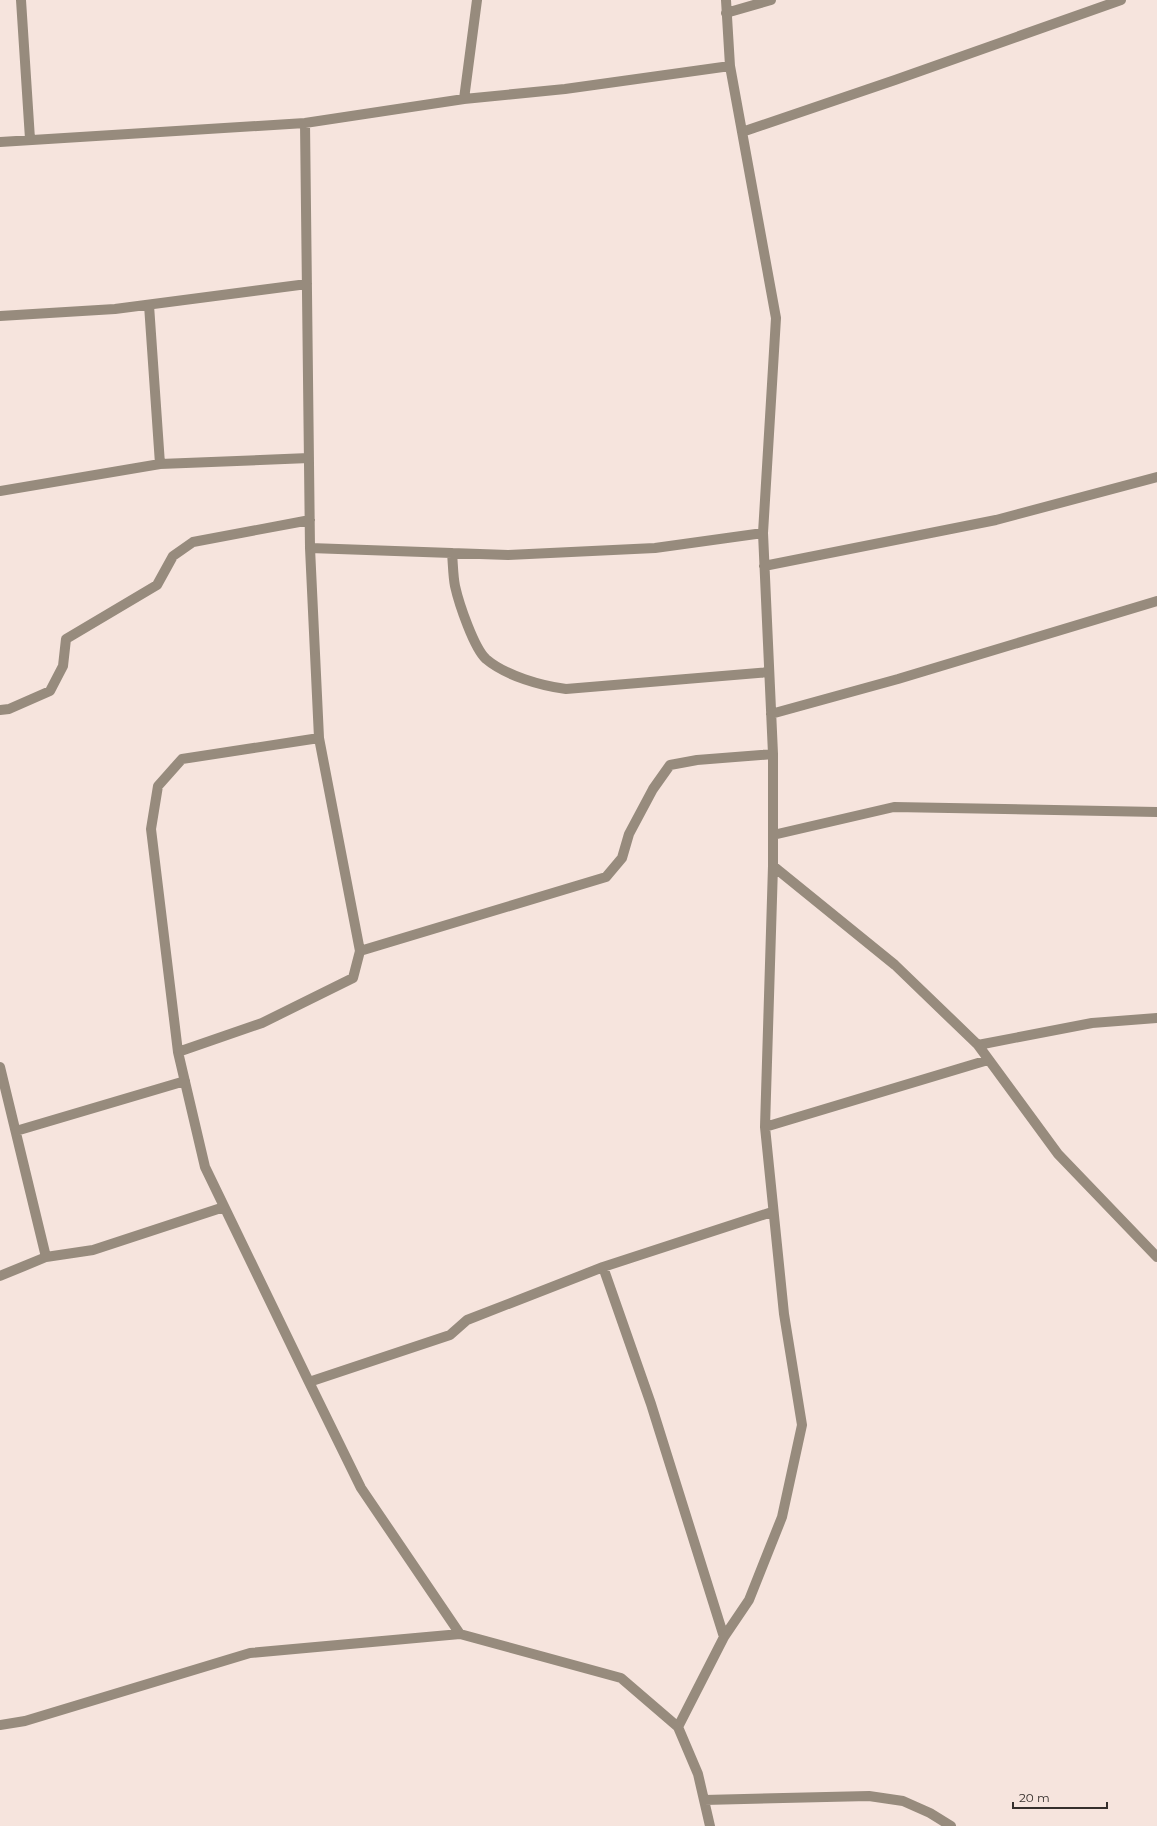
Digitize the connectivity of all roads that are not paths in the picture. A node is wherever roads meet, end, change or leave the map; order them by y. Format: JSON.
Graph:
{"nodes":[{"id":1,"x":21,"y":0,"type":"edge"},
{"id":2,"x":477,"y":0,"type":"edge"},
{"id":3,"x":726,"y":0,"type":"edge"},
{"id":4,"x":771,"y":0,"type":"edge"},
{"id":5,"x":1121,"y":0,"type":"edge"},
{"id":6,"x":726,"y":13,"type":"junction"},
{"id":7,"x":730,"y":66,"type":"junction"},
{"id":8,"x":464,"y":99,"type":"junction"},
{"id":9,"x":305,"y":123,"type":"junction"},
{"id":10,"x":742,"y":132,"type":"junction"},
{"id":11,"x":30,"y":139,"type":"junction"},
{"id":12,"x":0,"y":142,"type":"edge"},
{"id":13,"x":307,"y":284,"type":"junction"},
{"id":14,"x":149,"y":305,"type":"junction"},
{"id":15,"x":0,"y":316,"type":"edge"},
{"id":16,"x":309,"y":458,"type":"junction"},
{"id":17,"x":160,"y":464,"type":"junction"},
{"id":18,"x":1157,"y":477,"type":"edge"},
{"id":19,"x":0,"y":491,"type":"edge"},
{"id":20,"x":310,"y":520,"type":"junction"},
{"id":21,"x":763,"y":533,"type":"junction"},
{"id":22,"x":310,"y":548,"type":"junction"},
{"id":23,"x":452,"y":553,"type":"junction"},
{"id":24,"x":764,"y":566,"type":"junction"},
{"id":25,"x":1157,"y":601,"type":"edge"},
{"id":26,"x":769,"y":672,"type":"junction"},
{"id":27,"x":0,"y":710,"type":"edge"},
{"id":28,"x":771,"y":714,"type":"junction"},
{"id":29,"x":319,"y":738,"type":"junction"},
{"id":30,"x":773,"y":754,"type":"junction"},
{"id":31,"x":1157,"y":812,"type":"edge"},
{"id":32,"x":773,"y":834,"type":"junction"},
{"id":33,"x":773,"y":866,"type":"junction"},
{"id":34,"x":360,"y":951,"type":"junction"},
{"id":35,"x":1157,"y":1018,"type":"edge"},
{"id":36,"x":978,"y":1044,"type":"junction"},
{"id":37,"x":178,"y":1052,"type":"junction"},
{"id":38,"x":988,"y":1060,"type":"junction"},
{"id":39,"x":0,"y":1067,"type":"edge"},
{"id":40,"x":185,"y":1081,"type":"junction"},
{"id":41,"x":765,"y":1127,"type":"junction"},
{"id":42,"x":16,"y":1131,"type":"junction"},
{"id":43,"x":224,"y":1207,"type":"junction"},
{"id":44,"x":772,"y":1212,"type":"junction"},
{"id":45,"x":46,"y":1257,"type":"junction"},
{"id":46,"x":1157,"y":1258,"type":"edge"},
{"id":47,"x":603,"y":1267,"type":"junction"},
{"id":48,"x":0,"y":1276,"type":"edge"},
{"id":49,"x":308,"y":1382,"type":"junction"},
{"id":50,"x":460,"y":1634,"type":"junction"},
{"id":51,"x":724,"y":1637,"type":"junction"},
{"id":52,"x":0,"y":1725,"type":"edge"},
{"id":53,"x":678,"y":1727,"type":"junction"},
{"id":54,"x":704,"y":1800,"type":"junction"},
{"id":55,"x":710,"y":1826,"type":"edge"},
{"id":56,"x":951,"y":1826,"type":"edge"}],
"edges":[{"from":1,"to":11,"type":"street"},
{"from":2,"to":8,"type":"street"},
{"from":3,"to":6,"type":"street"},
{"from":4,"to":6,"type":"street"},
{"from":5,"to":10,"type":"street"},
{"from":6,"to":7,"type":"street"},
{"from":7,"to":8,"type":"street"},
{"from":7,"to":10,"type":"street"},
{"from":8,"to":9,"type":"street"},
{"from":9,"to":11,"type":"street"},
{"from":9,"to":13,"type":"street"},
{"from":10,"to":21,"type":"street"},
{"from":11,"to":12,"type":"street"},
{"from":13,"to":14,"type":"street"},
{"from":13,"to":16,"type":"street"},
{"from":14,"to":15,"type":"street"},
{"from":14,"to":17,"type":"street"},
{"from":16,"to":17,"type":"street"},
{"from":16,"to":20,"type":"street"},
{"from":17,"to":19,"type":"street"},
{"from":18,"to":24,"type":"street"},
{"from":20,"to":22,"type":"street"},
{"from":20,"to":27,"type":"street"},
{"from":21,"to":23,"type":"street"},
{"from":21,"to":24,"type":"street"},
{"from":22,"to":23,"type":"street"},
{"from":22,"to":29,"type":"street"},
{"from":23,"to":26,"type":"street"},
{"from":24,"to":26,"type":"street"},
{"from":25,"to":28,"type":"street"},
{"from":26,"to":28,"type":"street"},
{"from":28,"to":30,"type":"street"},
{"from":29,"to":34,"type":"street"},
{"from":29,"to":37,"type":"street"},
{"from":30,"to":32,"type":"street"},
{"from":30,"to":34,"type":"street"},
{"from":31,"to":32,"type":"street"},
{"from":32,"to":33,"type":"street"},
{"from":33,"to":36,"type":"street"},
{"from":33,"to":41,"type":"street"},
{"from":34,"to":37,"type":"street"},
{"from":35,"to":36,"type":"street"},
{"from":36,"to":38,"type":"street"},
{"from":37,"to":40,"type":"street"},
{"from":38,"to":41,"type":"street"},
{"from":38,"to":46,"type":"street"},
{"from":39,"to":42,"type":"street"},
{"from":40,"to":42,"type":"street"},
{"from":40,"to":43,"type":"street"},
{"from":41,"to":44,"type":"street"},
{"from":42,"to":45,"type":"street"},
{"from":43,"to":45,"type":"street"},
{"from":43,"to":49,"type":"street"},
{"from":44,"to":47,"type":"street"},
{"from":44,"to":51,"type":"street"},
{"from":45,"to":48,"type":"street"},
{"from":47,"to":49,"type":"street"},
{"from":47,"to":51,"type":"street"},
{"from":49,"to":50,"type":"street"},
{"from":50,"to":52,"type":"street"},
{"from":50,"to":53,"type":"street"},
{"from":51,"to":53,"type":"street"},
{"from":53,"to":54,"type":"street"},
{"from":54,"to":55,"type":"street"},
{"from":54,"to":56,"type":"street"}]}
